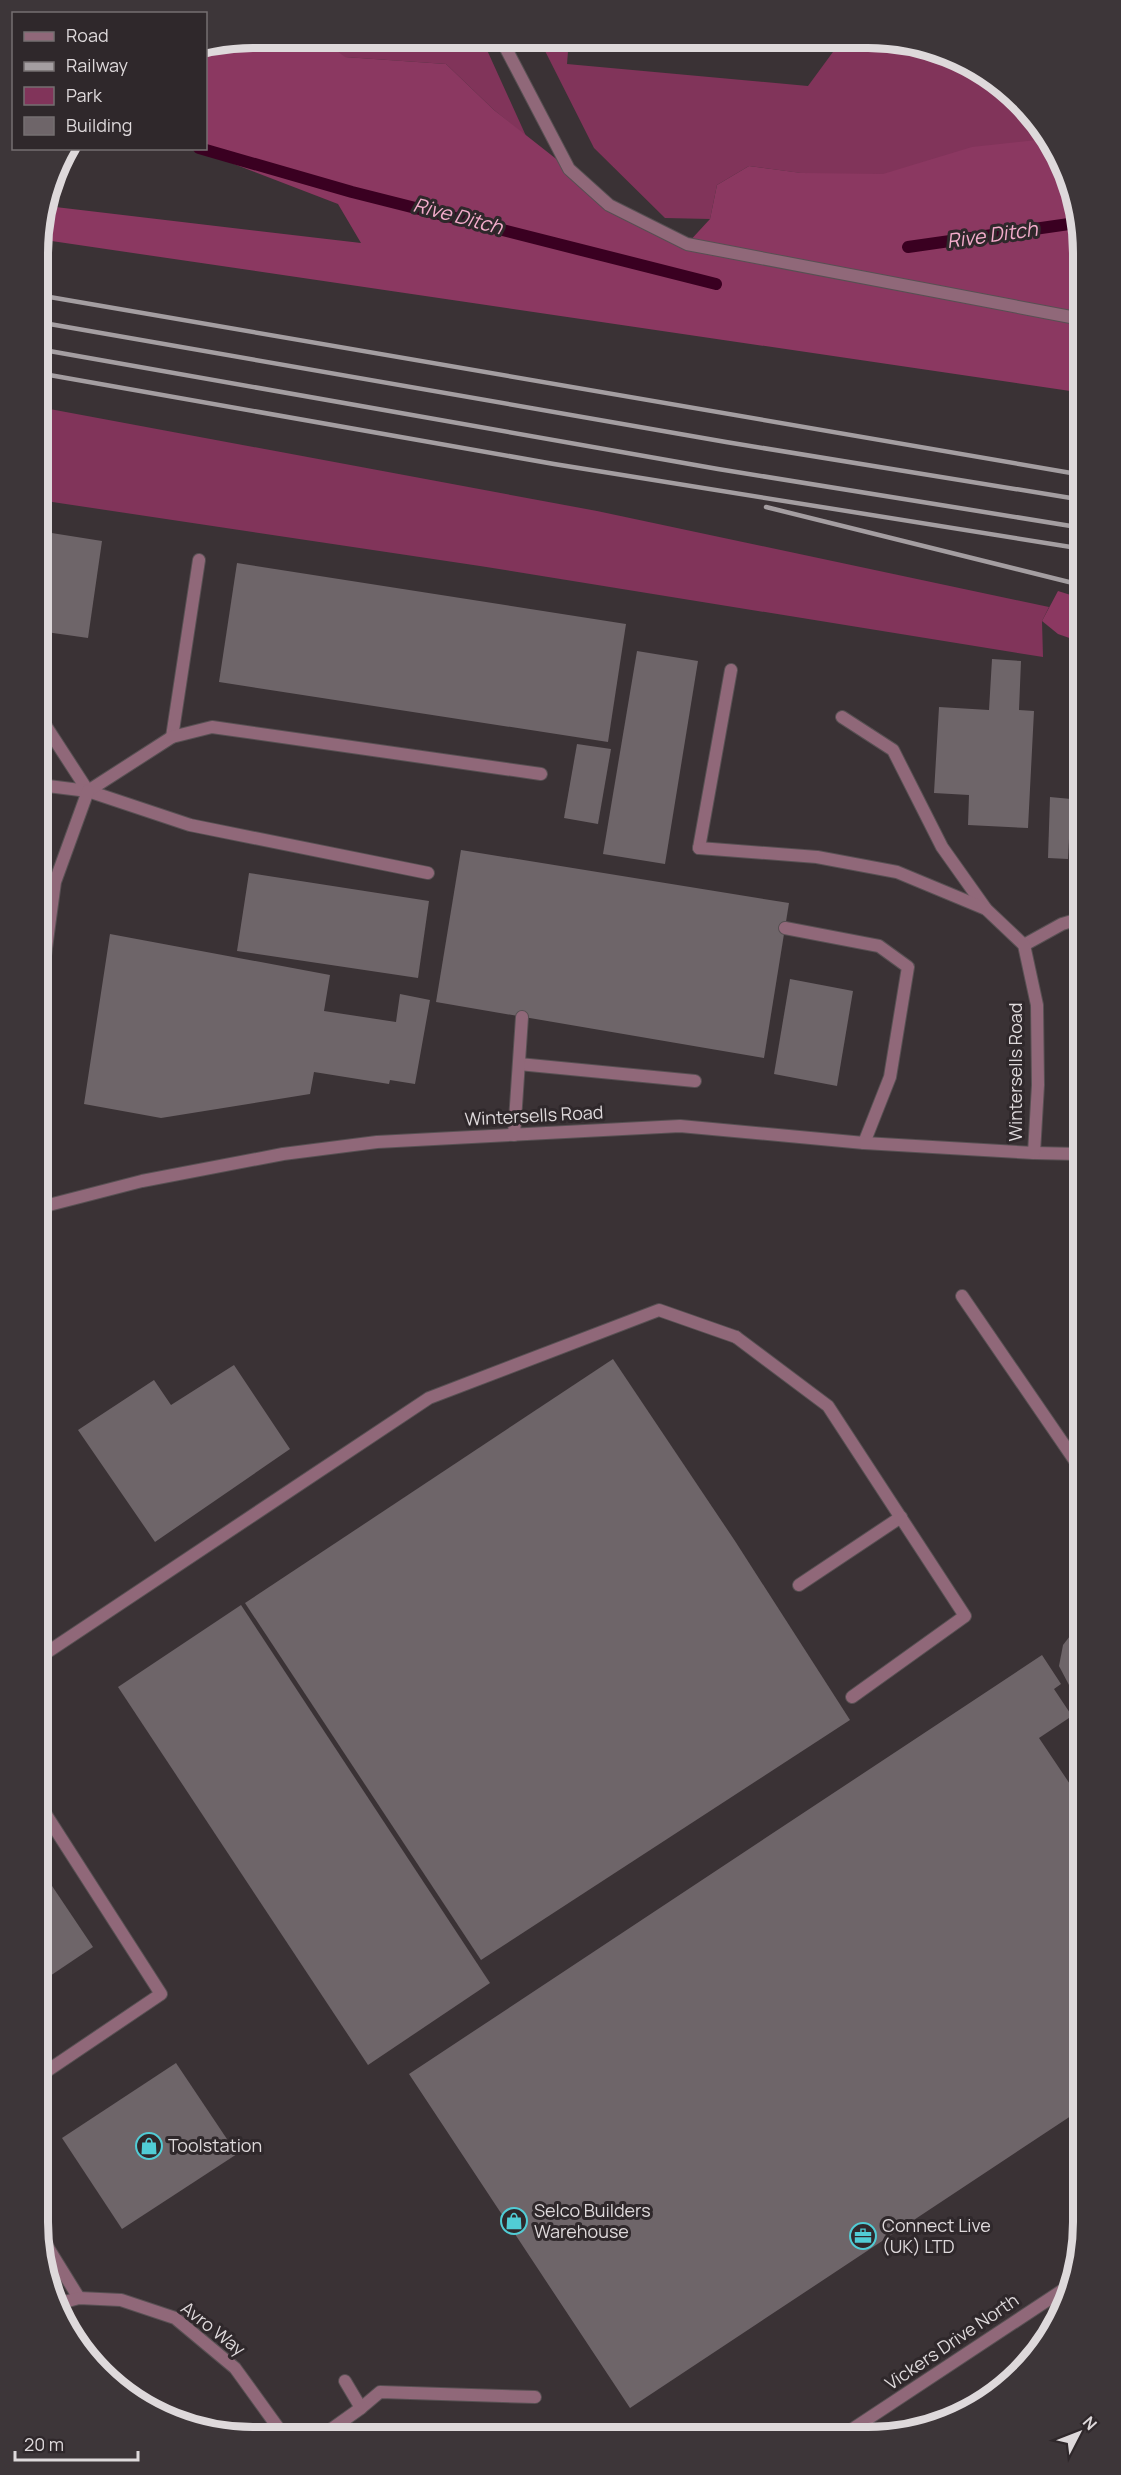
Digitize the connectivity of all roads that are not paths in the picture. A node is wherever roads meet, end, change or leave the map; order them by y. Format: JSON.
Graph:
{"nodes":[{"id":1,"x":506,"y":48,"type":"edge"},
{"id":2,"x":1073,"y":317,"type":"edge"},
{"id":3,"x":199,"y":560,"type":"dead end"},
{"id":4,"x":732,"y":670,"type":"dead end"},
{"id":5,"x":842,"y":717,"type":"dead end"},
{"id":6,"x":48,"y":729,"type":"edge"},
{"id":7,"x":172,"y":737,"type":"junction"},
{"id":8,"x":542,"y":774,"type":"dead end"},
{"id":9,"x":48,"y":786,"type":"edge"},
{"id":10,"x":88,"y":791,"type":"junction"},
{"id":11,"x":428,"y":873,"type":"dead end"},
{"id":12,"x":986,"y":909,"type":"junction"},
{"id":13,"x":1073,"y":921,"type":"edge"},
{"id":14,"x":785,"y":928,"type":"dead end"},
{"id":15,"x":48,"y":930,"type":"edge"},
{"id":16,"x":1024,"y":945,"type":"junction"},
{"id":17,"x":522,"y":1017,"type":"dead end"},
{"id":18,"x":519,"y":1065,"type":"junction"},
{"id":19,"x":695,"y":1081,"type":"dead end"},
{"id":20,"x":514,"y":1135,"type":"junction"},
{"id":21,"x":864,"y":1143,"type":"junction"},
{"id":22,"x":1034,"y":1154,"type":"junction"},
{"id":23,"x":1073,"y":1154,"type":"edge"},
{"id":24,"x":48,"y":1205,"type":"edge"},
{"id":25,"x":962,"y":1296,"type":"dead end"},
{"id":26,"x":1073,"y":1458,"type":"edge"},
{"id":27,"x":901,"y":1517,"type":"junction"},
{"id":28,"x":799,"y":1585,"type":"dead end"},
{"id":29,"x":48,"y":1652,"type":"edge"},
{"id":30,"x":852,"y":1696,"type":"dead end"},
{"id":31,"x":48,"y":1818,"type":"edge"},
{"id":32,"x":48,"y":2070,"type":"edge"},
{"id":33,"x":51,"y":2252,"type":"edge"},
{"id":34,"x":1060,"y":2292,"type":"edge"},
{"id":35,"x":79,"y":2298,"type":"junction"},
{"id":36,"x":65,"y":2302,"type":"edge"},
{"id":37,"x":345,"y":2380,"type":"dead end"},
{"id":38,"x":535,"y":2397,"type":"dead end"},
{"id":39,"x":361,"y":2408,"type":"junction"},
{"id":40,"x":278,"y":2427,"type":"edge"},
{"id":41,"x":334,"y":2427,"type":"edge"},
{"id":42,"x":856,"y":2427,"type":"edge"}],
"edges":[{"from":1,"to":2,"type":"street"},
{"from":3,"to":7,"type":"street"},
{"from":4,"to":12,"type":"street"},
{"from":5,"to":12,"type":"street"},
{"from":6,"to":10,"type":"street"},
{"from":7,"to":8,"type":"street"},
{"from":7,"to":10,"type":"street"},
{"from":9,"to":10,"type":"street"},
{"from":10,"to":11,"type":"street"},
{"from":10,"to":15,"type":"street"},
{"from":12,"to":16,"type":"street"},
{"from":13,"to":16,"type":"street"},
{"from":14,"to":21,"type":"street"},
{"from":16,"to":22,"type":"street","name":"Wintersells Road"},
{"from":17,"to":18,"type":"street"},
{"from":18,"to":19,"type":"street"},
{"from":18,"to":20,"type":"street"},
{"from":20,"to":21,"type":"street","name":"Wintersells Road"},
{"from":20,"to":24,"type":"street","name":"Wintersells Road"},
{"from":21,"to":22,"type":"street","name":"Wintersells Road"},
{"from":22,"to":23,"type":"street","name":"Wintersells Road"},
{"from":25,"to":26,"type":"street"},
{"from":27,"to":28,"type":"street"},
{"from":27,"to":29,"type":"street"},
{"from":27,"to":30,"type":"street"},
{"from":31,"to":32,"type":"street"},
{"from":33,"to":35,"type":"street"},
{"from":34,"to":42,"type":"street","name":"Vickers Drive North"},
{"from":35,"to":36,"type":"street","name":"Avro Way"},
{"from":35,"to":40,"type":"street","name":"Avro Way"},
{"from":37,"to":39,"type":"street"},
{"from":38,"to":39,"type":"street"},
{"from":39,"to":41,"type":"street"}]}
